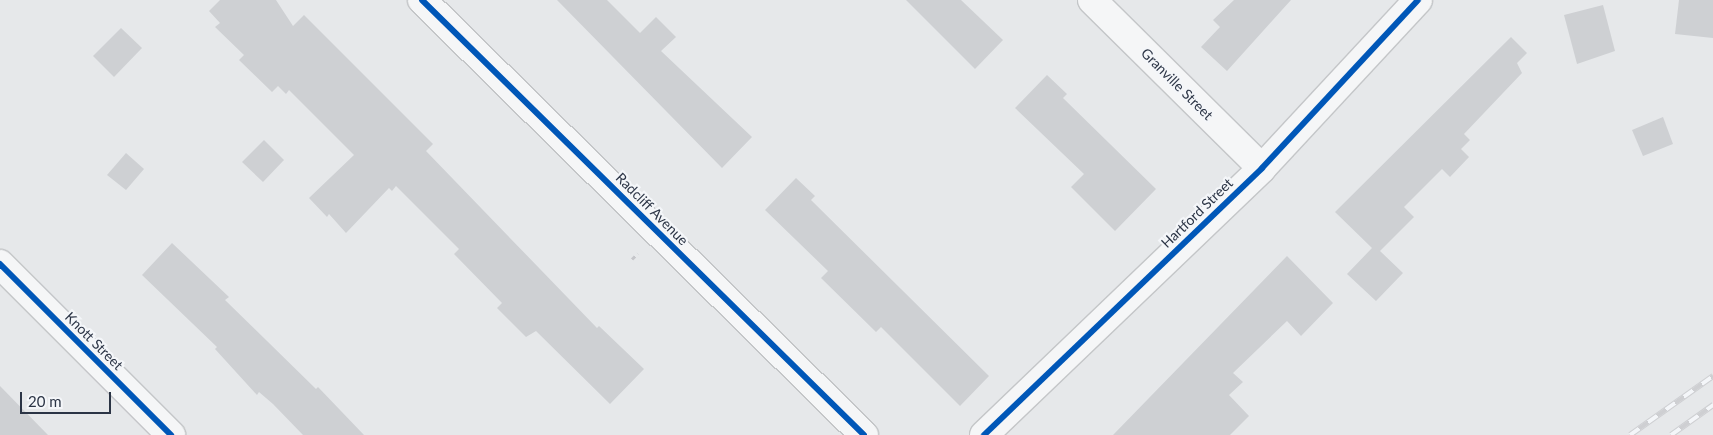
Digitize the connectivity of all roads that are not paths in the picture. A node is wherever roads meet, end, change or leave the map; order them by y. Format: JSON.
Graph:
{"nodes":[{"id":1,"x":422,"y":0,"type":"edge"},
{"id":2,"x":1092,"y":0,"type":"edge"},
{"id":3,"x":1418,"y":0,"type":"edge"},
{"id":4,"x":1262,"y":168,"type":"junction"},
{"id":5,"x":0,"y":264,"type":"edge"},
{"id":6,"x":171,"y":435,"type":"edge"},
{"id":7,"x":864,"y":435,"type":"edge"},
{"id":8,"x":984,"y":435,"type":"edge"}],
"edges":[{"from":1,"to":7,"type":"street","name":"Radcliff Avenue"},
{"from":2,"to":4,"type":"street","name":"Granville Street"},
{"from":3,"to":4,"type":"street","name":"Hartford Street"},
{"from":4,"to":8,"type":"street","name":"Hartford Street"},
{"from":5,"to":6,"type":"street","name":"Knott Street"}]}
